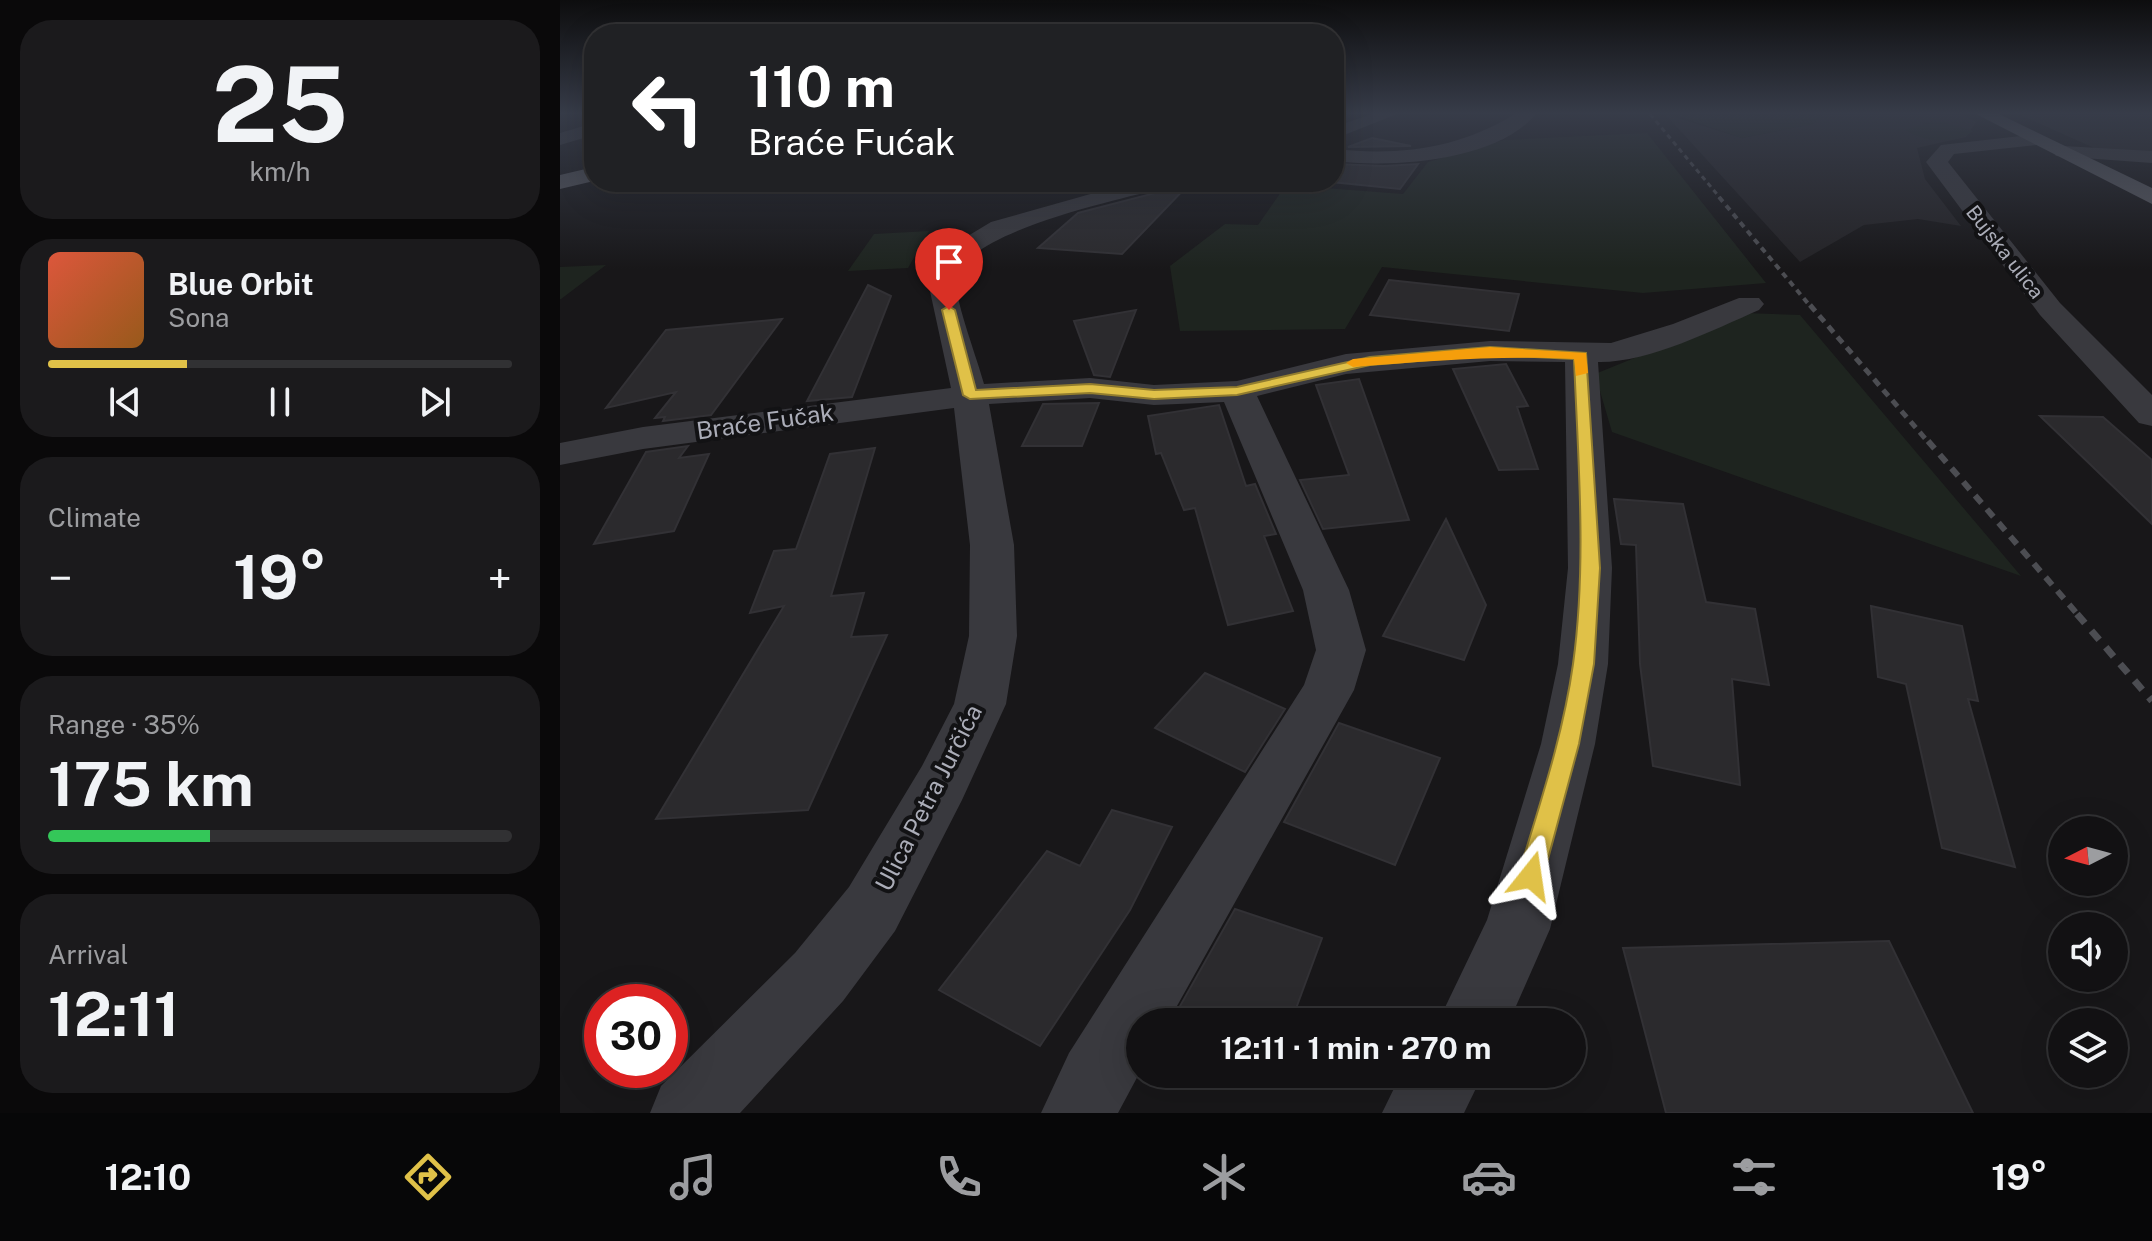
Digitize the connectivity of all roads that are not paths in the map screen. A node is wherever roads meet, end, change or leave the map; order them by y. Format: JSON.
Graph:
{"nodes":[{"id":1,"x":1940,"y":166,"type":"edge"},
{"id":2,"x":2091,"y":166,"type":"edge"},
{"id":3,"x":584,"y":176,"type":"edge"},
{"id":4,"x":560,"y":182,"type":"edge"},
{"id":5,"x":1123,"y":192,"type":"edge"},
{"id":6,"x":2152,"y":197,"type":"edge"},
{"id":7,"x":1749,"y":304,"type":"dead end"},
{"id":8,"x":1581,"y":356,"type":"junction"},
{"id":9,"x":1237,"y":391,"type":"junction"},
{"id":10,"x":970,"y":395,"type":"junction"},
{"id":11,"x":2152,"y":415,"type":"edge"},
{"id":12,"x":560,"y":454,"type":"edge"},
{"id":13,"x":1480,"y":1008,"type":"edge"},
{"id":14,"x":1437,"y":1088,"type":"edge"},
{"id":15,"x":688,"y":1113,"type":"edge"},
{"id":16,"x":1079,"y":1113,"type":"edge"},
{"id":17,"x":1420,"y":1113,"type":"edge"}],
"edges":[{"from":1,"to":11,"type":"street","name":"Bujska ulica"},
{"from":2,"to":6,"type":"main road"},
{"from":3,"to":4,"type":"main road"},
{"from":5,"to":10,"type":"street","name":"Ulica Petra Jurčića"},
{"from":7,"to":8,"type":"street","name":"Braće Fučak"},
{"from":8,"to":9,"type":"street","name":"Braće Fučak"},
{"from":8,"to":13,"type":"street"},
{"from":9,"to":10,"type":"street","name":"Braće Fučak"},
{"from":9,"to":16,"type":"street"},
{"from":10,"to":12,"type":"street","name":"Braće Fučak"},
{"from":10,"to":15,"type":"street","name":"Ulica Petra Jurčića"},
{"from":14,"to":17,"type":"street"}]}
